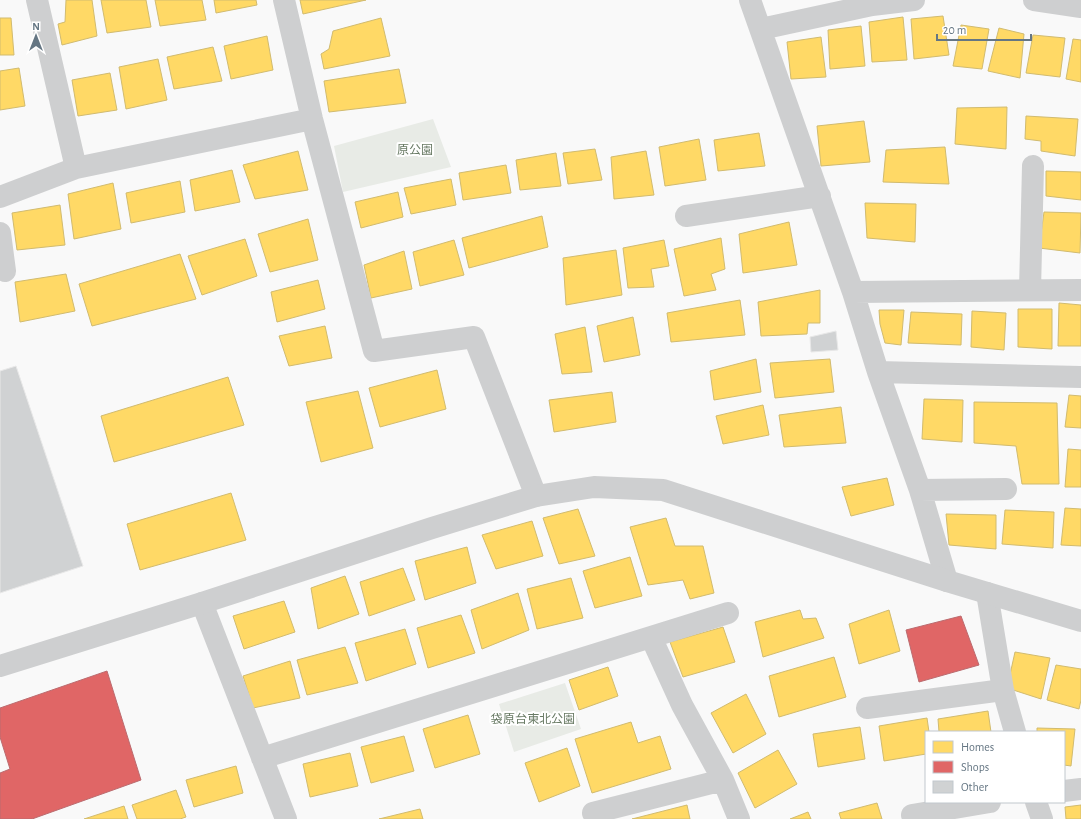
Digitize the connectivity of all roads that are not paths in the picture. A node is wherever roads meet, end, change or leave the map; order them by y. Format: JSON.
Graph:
{"nodes":[{"id":1,"x":37,"y":0,"type":"edge"},
{"id":2,"x":284,"y":0,"type":"edge"},
{"id":3,"x":750,"y":0,"type":"edge"},
{"id":4,"x":1034,"y":0,"type":"edge"},
{"id":5,"x":900,"y":1,"type":"edge"},
{"id":6,"x":1081,"y":7,"type":"edge"},
{"id":7,"x":761,"y":30,"type":"junction"},
{"id":8,"x":312,"y":119,"type":"junction"},
{"id":9,"x":1033,"y":166,"type":"dead end"},
{"id":10,"x":76,"y":168,"type":"junction"},
{"id":11,"x":820,"y":196,"type":"junction"},
{"id":12,"x":0,"y":198,"type":"edge"},
{"id":13,"x":686,"y":216,"type":"dead end"},
{"id":14,"x":0,"y":233,"type":"edge"},
{"id":15,"x":5,"y":271,"type":"dead end"},
{"id":16,"x":1030,"y":290,"type":"junction"},
{"id":17,"x":1081,"y":290,"type":"edge"},
{"id":18,"x":853,"y":292,"type":"junction"},
{"id":19,"x":878,"y":372,"type":"junction"},
{"id":20,"x":1081,"y":377,"type":"edge"},
{"id":21,"x":1006,"y":489,"type":"dead end"},
{"id":22,"x":920,"y":490,"type":"junction"},
{"id":23,"x":536,"y":496,"type":"junction"},
{"id":24,"x":947,"y":581,"type":"junction"},
{"id":25,"x":987,"y":593,"type":"junction"},
{"id":26,"x":202,"y":603,"type":"junction"},
{"id":27,"x":728,"y":613,"type":"dead end"},
{"id":28,"x":1081,"y":621,"type":"edge"},
{"id":29,"x":651,"y":637,"type":"junction"},
{"id":30,"x":0,"y":666,"type":"edge"},
{"id":31,"x":1003,"y":690,"type":"junction"},
{"id":32,"x":867,"y":708,"type":"dead end"},
{"id":33,"x":1015,"y":731,"type":"edge"},
{"id":34,"x":262,"y":758,"type":"junction"},
{"id":35,"x":723,"y":780,"type":"junction"},
{"id":36,"x":1081,"y":789,"type":"edge"},
{"id":37,"x":1065,"y":791,"type":"edge"},
{"id":38,"x":984,"y":803,"type":"edge"},
{"id":39,"x":1036,"y":803,"type":"edge"},
{"id":40,"x":593,"y":813,"type":"dead end"},
{"id":41,"x":286,"y":819,"type":"edge"},
{"id":42,"x":739,"y":819,"type":"edge"},
{"id":43,"x":914,"y":819,"type":"edge"},
{"id":44,"x":1042,"y":819,"type":"edge"}],
"edges":[{"from":1,"to":10,"type":"street"},
{"from":2,"to":8,"type":"street"},
{"from":3,"to":7,"type":"street"},
{"from":4,"to":6,"type":"street"},
{"from":5,"to":7,"type":"street"},
{"from":7,"to":11,"type":"street"},
{"from":8,"to":10,"type":"street"},
{"from":8,"to":23,"type":"street"},
{"from":9,"to":16,"type":"street"},
{"from":10,"to":12,"type":"street"},
{"from":11,"to":13,"type":"street"},
{"from":11,"to":18,"type":"street"},
{"from":14,"to":15,"type":"street"},
{"from":16,"to":17,"type":"street"},
{"from":16,"to":18,"type":"street"},
{"from":18,"to":19,"type":"street"},
{"from":19,"to":20,"type":"street"},
{"from":19,"to":22,"type":"street"},
{"from":21,"to":22,"type":"street"},
{"from":22,"to":24,"type":"street"},
{"from":23,"to":24,"type":"street"},
{"from":23,"to":26,"type":"street"},
{"from":24,"to":25,"type":"street"},
{"from":25,"to":28,"type":"street"},
{"from":25,"to":31,"type":"street"},
{"from":26,"to":30,"type":"street"},
{"from":26,"to":34,"type":"street"},
{"from":27,"to":29,"type":"street"},
{"from":29,"to":34,"type":"street"},
{"from":29,"to":35,"type":"street"},
{"from":31,"to":32,"type":"street"},
{"from":31,"to":33,"type":"street"},
{"from":34,"to":41,"type":"street"},
{"from":35,"to":40,"type":"street"},
{"from":35,"to":42,"type":"street"},
{"from":36,"to":37,"type":"street"},
{"from":38,"to":43,"type":"street"},
{"from":39,"to":44,"type":"street"}]}
